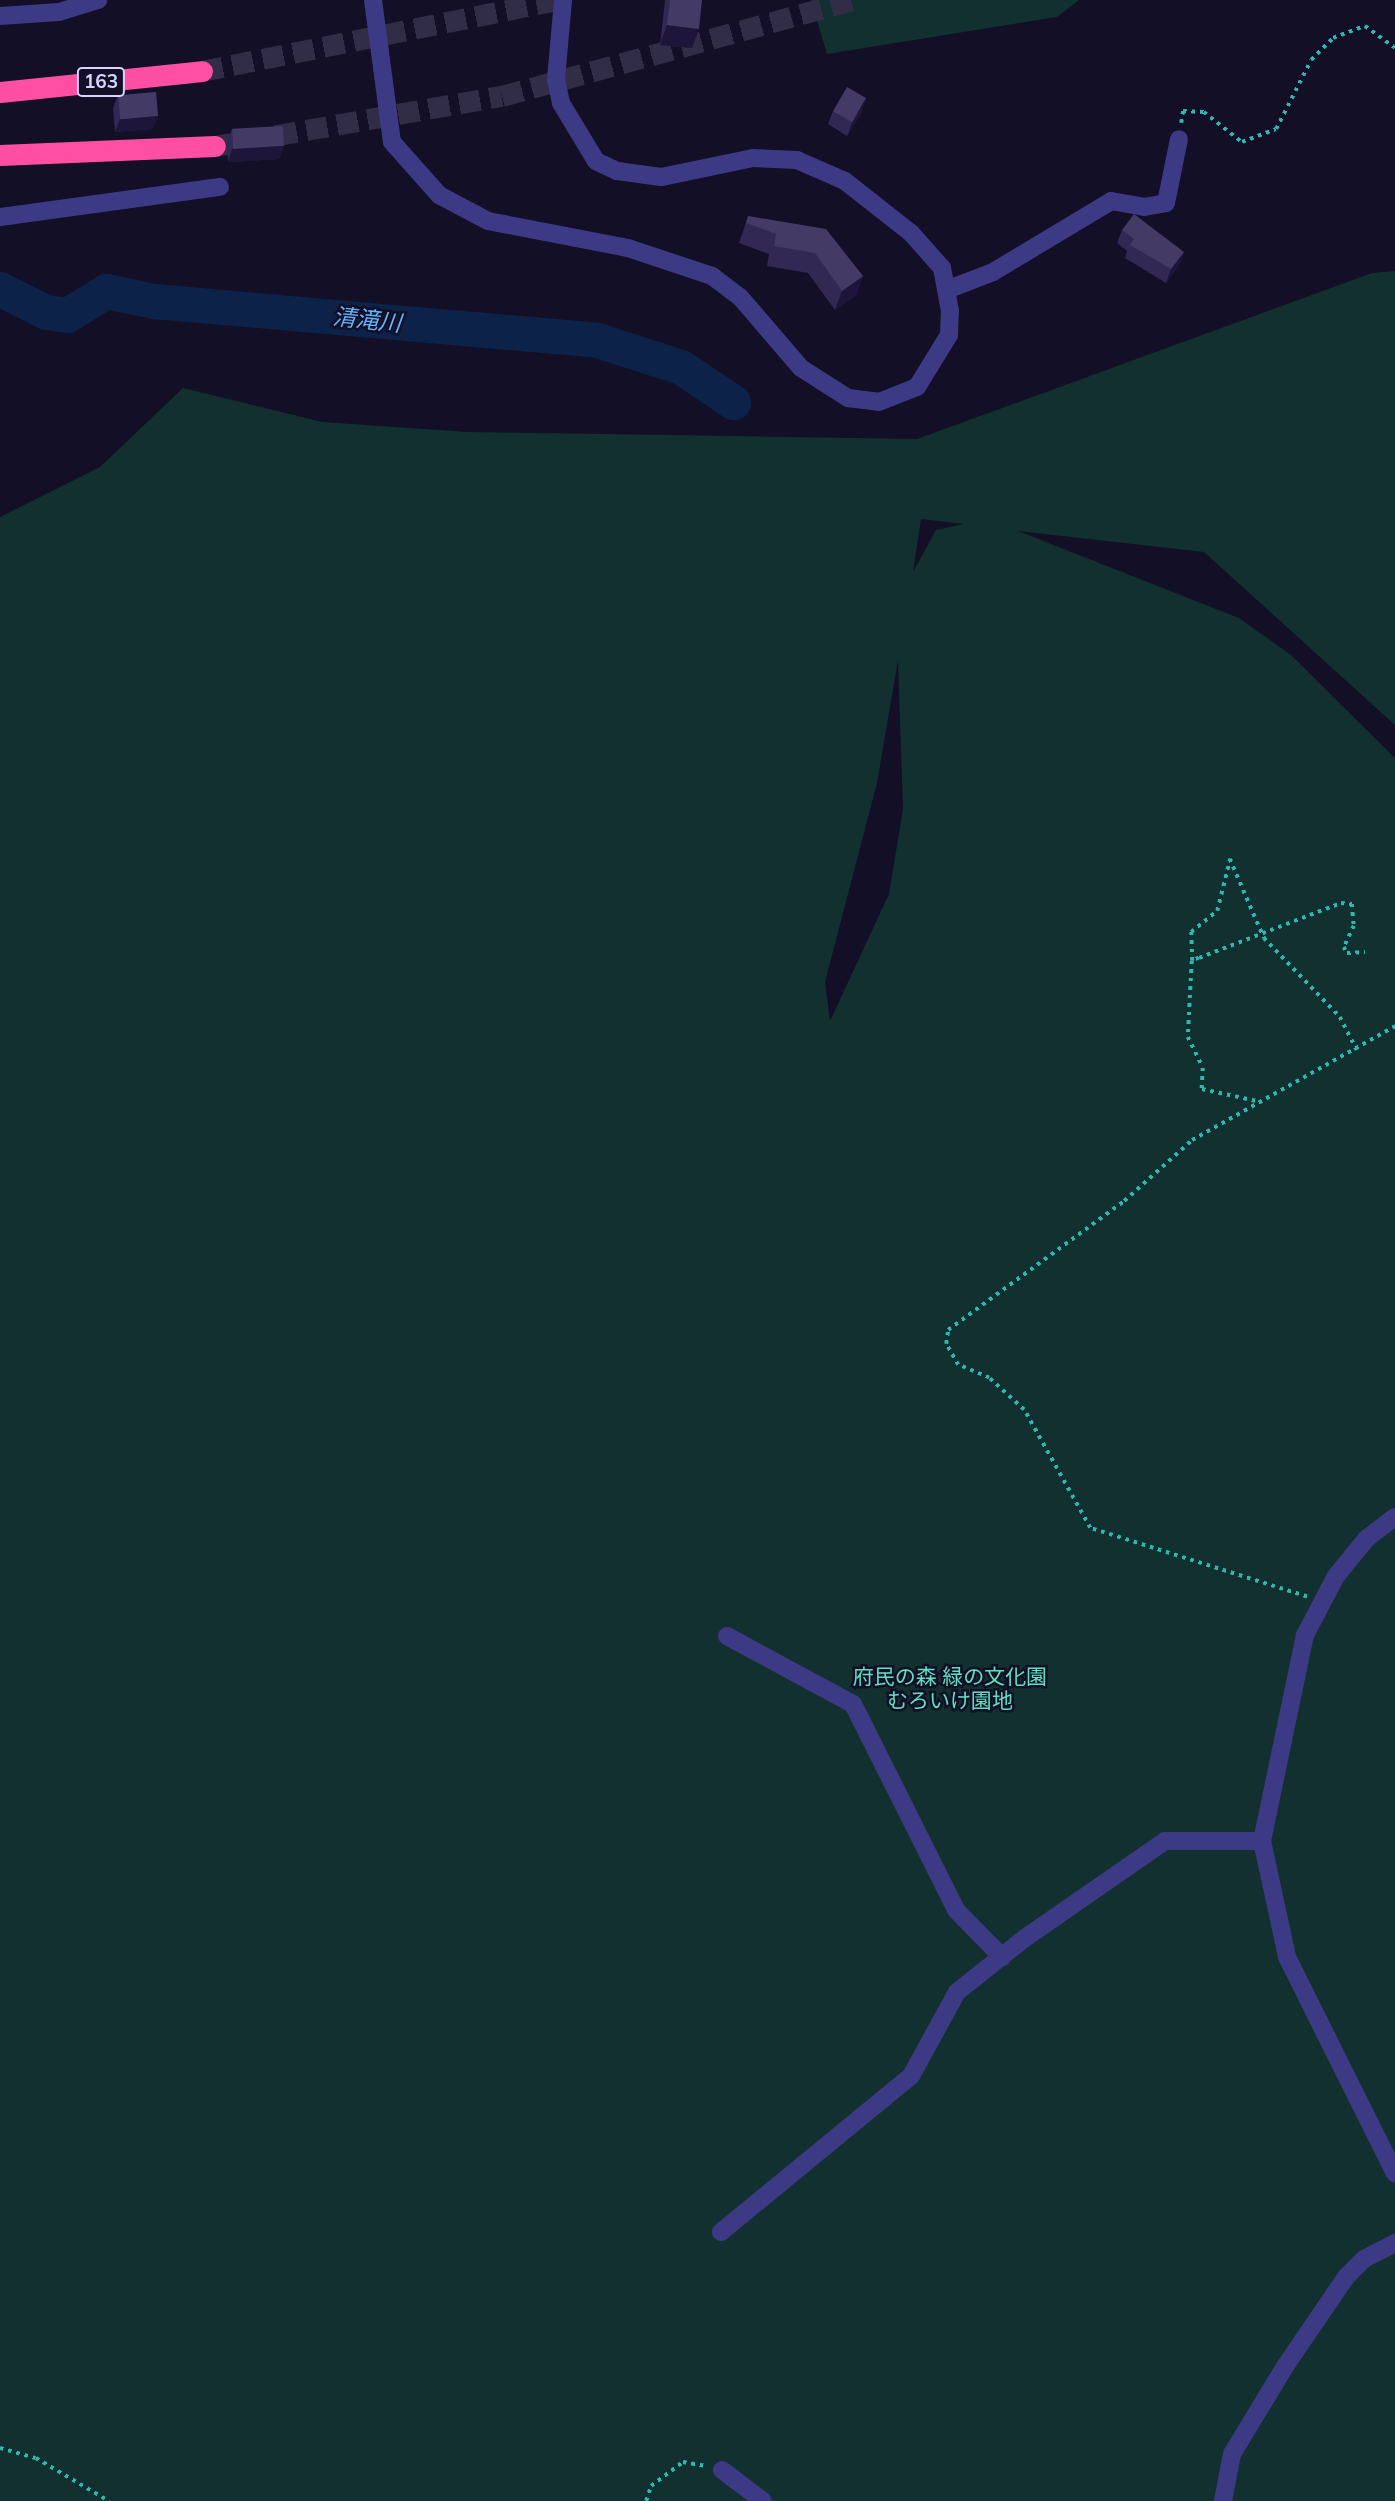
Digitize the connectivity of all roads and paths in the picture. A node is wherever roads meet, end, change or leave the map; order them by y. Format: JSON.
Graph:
{"nodes":[{"id":1,"x":98,"y":0,"type":"edge"},
{"id":2,"x":373,"y":0,"type":"edge"},
{"id":3,"x":563,"y":0,"type":"edge"},
{"id":4,"x":0,"y":16,"type":"edge"},
{"id":5,"x":1395,"y":48,"type":"edge"},
{"id":6,"x":202,"y":71,"type":"tunnel mouth"},
{"id":7,"x":0,"y":92,"type":"edge"},
{"id":8,"x":1179,"y":139,"type":"joint"},
{"id":9,"x":215,"y":146,"type":"tunnel mouth"},
{"id":10,"x":0,"y":155,"type":"edge"},
{"id":11,"x":220,"y":187,"type":"dead end"},
{"id":12,"x":0,"y":217,"type":"edge"},
{"id":13,"x":949,"y":289,"type":"junction"},
{"id":14,"x":1365,"y":952,"type":"dead end"},
{"id":15,"x":1192,"y":961,"type":"junction"},
{"id":16,"x":1395,"y":1026,"type":"edge"},
{"id":17,"x":1357,"y":1050,"type":"junction"},
{"id":18,"x":1258,"y":1101,"type":"junction"},
{"id":19,"x":1395,"y":1517,"type":"edge"},
{"id":20,"x":1319,"y":1601,"type":"junction"},
{"id":21,"x":727,"y":1636,"type":"dead end"},
{"id":22,"x":1262,"y":1841,"type":"junction"},
{"id":23,"x":1002,"y":1957,"type":"junction"},
{"id":24,"x":1395,"y":2174,"type":"edge"},
{"id":25,"x":721,"y":2232,"type":"dead end"},
{"id":26,"x":1395,"y":2242,"type":"edge"},
{"id":27,"x":0,"y":2448,"type":"edge"},
{"id":28,"x":722,"y":2470,"type":"joint"},
{"id":29,"x":109,"y":2501,"type":"edge"},
{"id":30,"x":646,"y":2501,"type":"edge"},
{"id":31,"x":763,"y":2501,"type":"edge"},
{"id":32,"x":1223,"y":2501,"type":"edge"}],
"edges":[{"from":1,"to":4,"type":"street"},
{"from":2,"to":13,"type":"street"},
{"from":3,"to":13,"type":"street"},
{"from":5,"to":8,"type":"path"},
{"from":6,"to":7,"type":"highway","number":"163"},
{"from":8,"to":13,"type":"street"},
{"from":9,"to":10,"type":"highway"},
{"from":11,"to":12,"type":"street"},
{"from":14,"to":15,"type":"path","bridge":true},
{"from":15,"to":17,"type":"path"},
{"from":15,"to":18,"type":"path"},
{"from":16,"to":17,"type":"path"},
{"from":17,"to":18,"type":"path"},
{"from":18,"to":20,"type":"path"},
{"from":19,"to":20,"type":"street"},
{"from":20,"to":22,"type":"street"},
{"from":21,"to":23,"type":"street"},
{"from":22,"to":23,"type":"street"},
{"from":22,"to":24,"type":"street"},
{"from":23,"to":25,"type":"street"},
{"from":26,"to":32,"type":"street"},
{"from":27,"to":29,"type":"path"},
{"from":28,"to":30,"type":"path"},
{"from":28,"to":31,"type":"street"}]}
